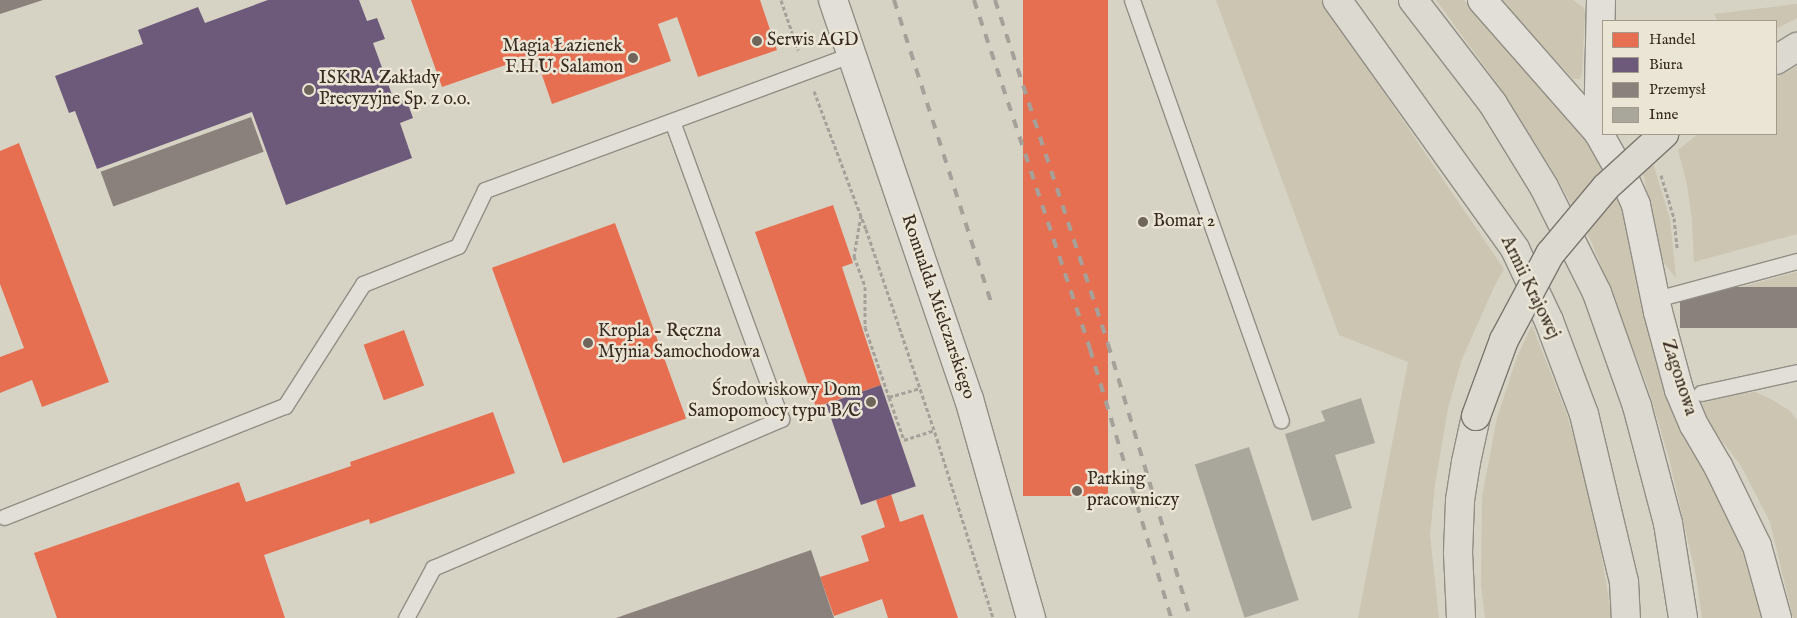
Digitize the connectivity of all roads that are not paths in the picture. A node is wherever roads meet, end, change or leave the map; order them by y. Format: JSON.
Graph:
{"nodes":[{"id":1,"x":833,"y":0,"type":"edge"},
{"id":2,"x":1132,"y":0,"type":"edge"},
{"id":3,"x":1337,"y":0,"type":"edge"},
{"id":4,"x":1413,"y":0,"type":"edge"},
{"id":5,"x":1482,"y":0,"type":"edge"},
{"id":6,"x":1601,"y":0,"type":"edge"},
{"id":7,"x":1797,"y":48,"type":"edge"},
{"id":8,"x":852,"y":54,"type":"junction"},
{"id":9,"x":1777,"y":59,"type":"edge"},
{"id":10,"x":672,"y":121,"type":"junction"},
{"id":11,"x":1598,"y":132,"type":"junction"},
{"id":12,"x":1663,"y":135,"type":"edge"},
{"id":13,"x":1797,"y":260,"type":"edge"},
{"id":14,"x":1656,"y":300,"type":"junction"},
{"id":15,"x":1797,"y":372,"type":"edge"},
{"id":16,"x":1701,"y":392,"type":"dead end"},
{"id":17,"x":1280,"y":420,"type":"dead end"},
{"id":18,"x":4,"y":517,"type":"dead end"},
{"id":19,"x":406,"y":618,"type":"edge"},
{"id":20,"x":1031,"y":618,"type":"edge"},
{"id":21,"x":1461,"y":618,"type":"edge"},
{"id":22,"x":1626,"y":618,"type":"edge"},
{"id":23,"x":1683,"y":618,"type":"edge"},
{"id":24,"x":1777,"y":618,"type":"edge"}],
"edges":[{"from":1,"to":8,"type":"street","name":"Romualda Mielczarskiego"},
{"from":2,"to":17,"type":"lane"},
{"from":3,"to":22,"type":"main road","name":"Armii Krajowej"},
{"from":4,"to":23,"type":"main road"},
{"from":5,"to":11,"type":"street","name":"Zagonowa"},
{"from":6,"to":11,"type":"street","name":"Zagonowa"},
{"from":7,"to":9,"type":"main road"},
{"from":8,"to":10,"type":"lane"},
{"from":8,"to":20,"type":"street","name":"Romualda Mielczarskiego"},
{"from":10,"to":18,"type":"lane"},
{"from":10,"to":19,"type":"lane"},
{"from":11,"to":14,"type":"street","name":"Zagonowa"},
{"from":12,"to":21,"type":"main road","bridge":true},
{"from":13,"to":14,"type":"lane"},
{"from":14,"to":24,"type":"street","name":"Zagonowa"},
{"from":15,"to":16,"type":"lane"}]}
